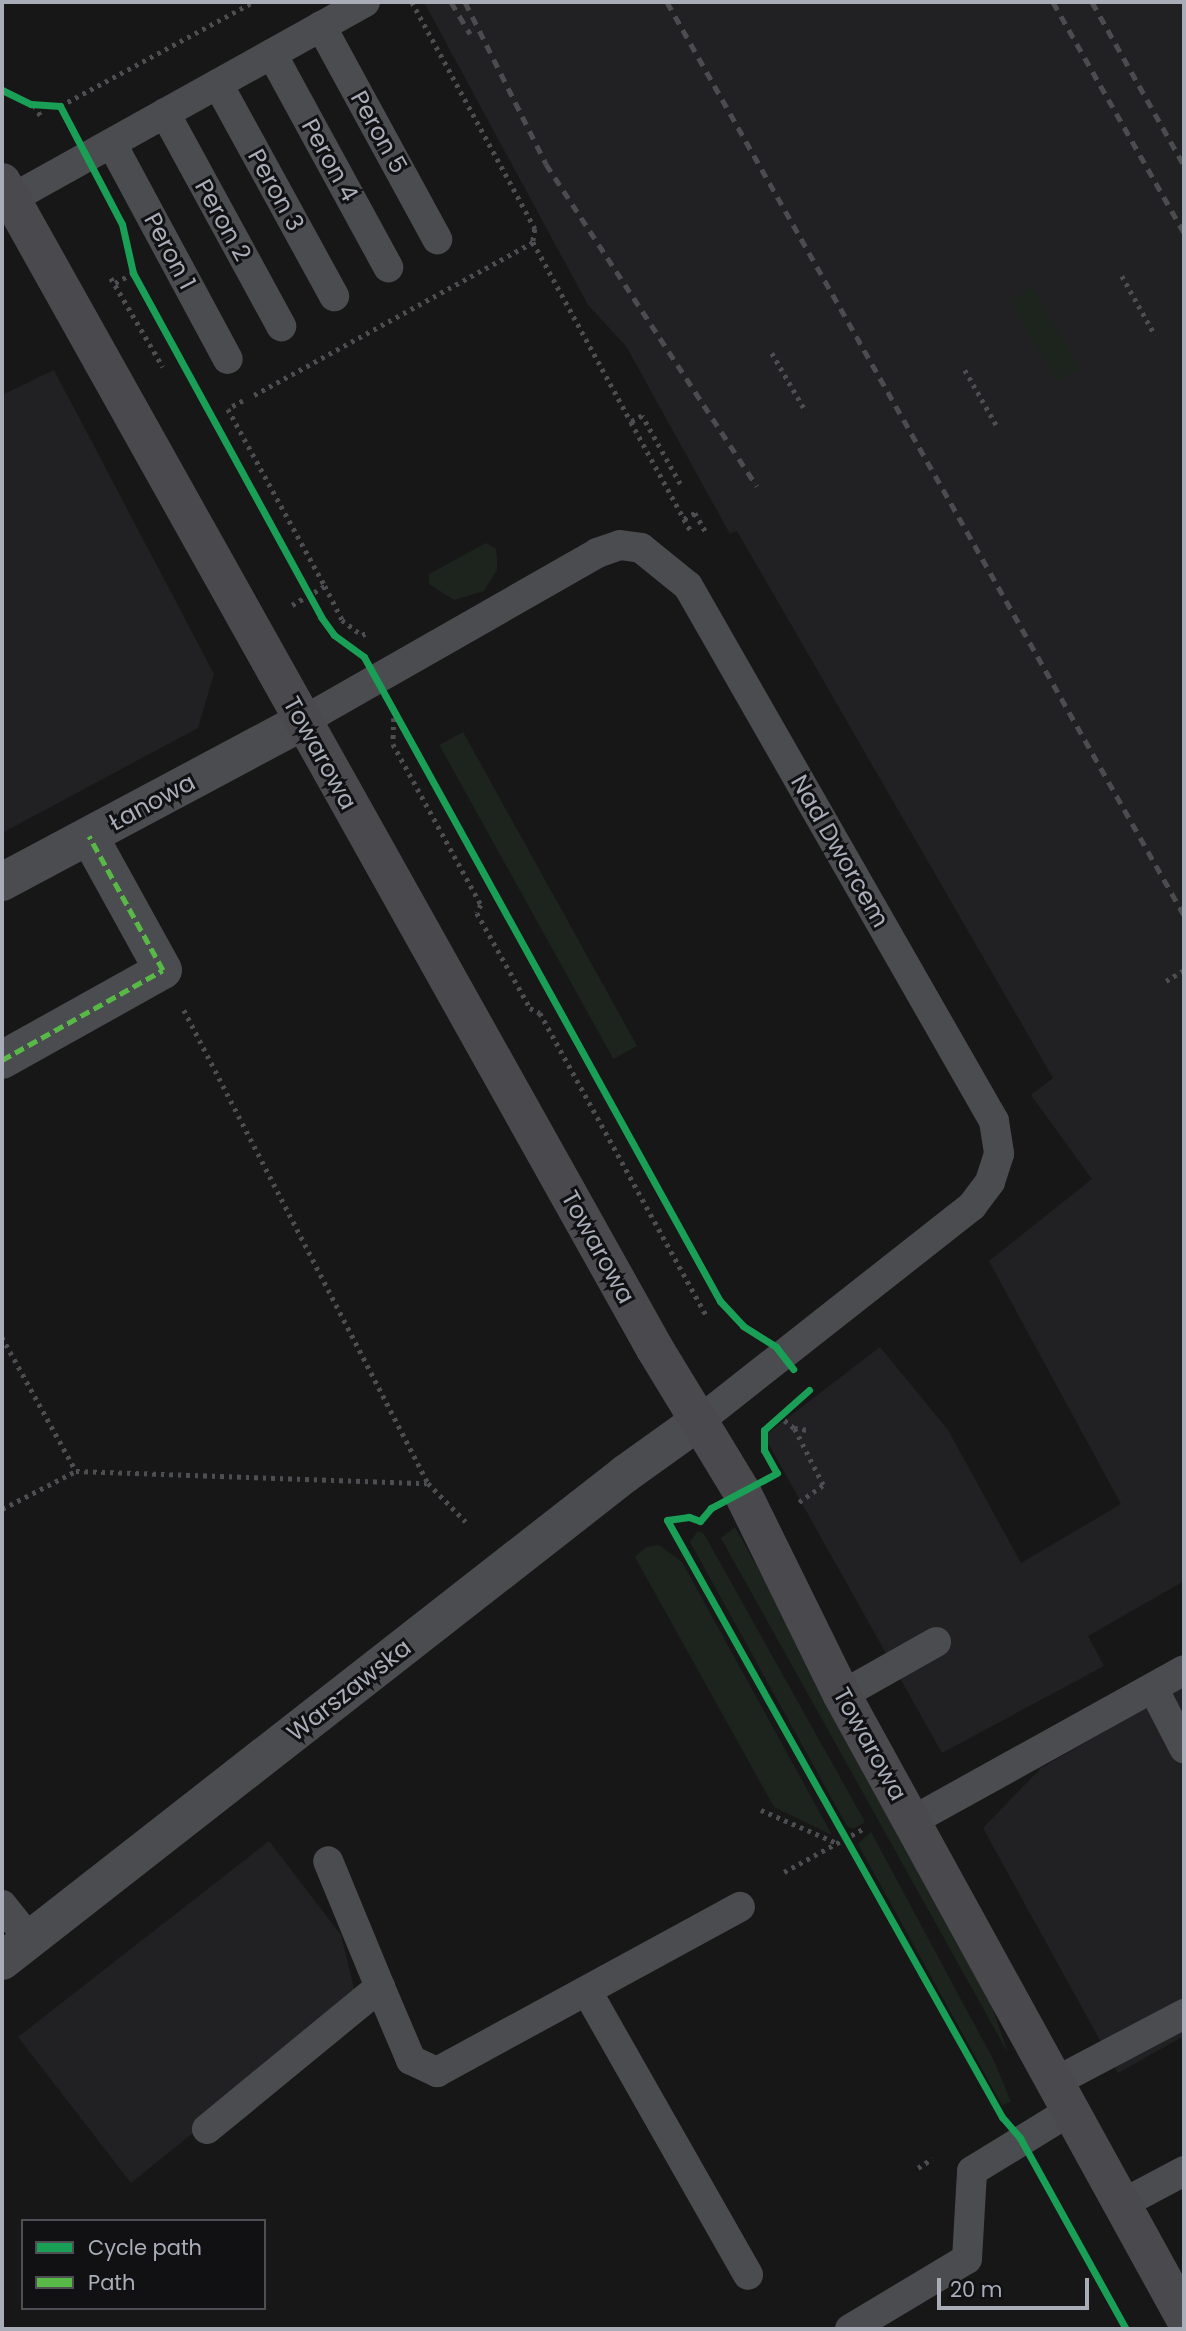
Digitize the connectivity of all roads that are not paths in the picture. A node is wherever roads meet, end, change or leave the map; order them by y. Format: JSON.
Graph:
{"nodes":[{"id":1,"x":365,"y":2,"type":"edge"},
{"id":2,"x":321,"y":26,"type":"junction"},
{"id":3,"x":272,"y":54,"type":"junction"},
{"id":4,"x":218,"y":84,"type":"junction"},
{"id":5,"x":165,"y":113,"type":"junction"},
{"id":6,"x":99,"y":151,"type":"junction"},
{"id":7,"x":6,"y":190,"type":"edge"},
{"id":8,"x":438,"y":239,"type":"dead end"},
{"id":9,"x":388,"y":267,"type":"dead end"},
{"id":10,"x":334,"y":296,"type":"dead end"},
{"id":11,"x":281,"y":326,"type":"dead end"},
{"id":12,"x":228,"y":359,"type":"dead end"},
{"id":13,"x":303,"y":721,"type":"junction"},
{"id":14,"x":89,"y":836,"type":"junction"},
{"id":15,"x":2,"y":882,"type":"edge"},
{"id":16,"x":2,"y":1060,"type":"edge"},
{"id":17,"x":699,"y":1421,"type":"junction"},
{"id":18,"x":936,"y":1642,"type":"dead end"},
{"id":19,"x":1184,"y":1670,"type":"edge"},
{"id":20,"x":1153,"y":1688,"type":"junction"},
{"id":21,"x":842,"y":1695,"type":"junction"},
{"id":22,"x":1184,"y":1748,"type":"edge"},
{"id":23,"x":912,"y":1821,"type":"junction"},
{"id":24,"x":328,"y":1861,"type":"dead end"},
{"id":25,"x":2,"y":1905,"type":"edge"},
{"id":26,"x":740,"y":1907,"type":"dead end"},
{"id":27,"x":16,"y":1950,"type":"edge"},
{"id":28,"x":380,"y":1987,"type":"junction"},
{"id":29,"x":588,"y":1993,"type":"junction"},
{"id":30,"x":1184,"y":2014,"type":"edge"},
{"id":31,"x":1063,"y":2096,"type":"junction"},
{"id":32,"x":207,"y":2129,"type":"dead end"},
{"id":33,"x":1184,"y":2171,"type":"edge"},
{"id":34,"x":1122,"y":2204,"type":"junction"},
{"id":35,"x":748,"y":2275,"type":"dead end"},
{"id":36,"x":1184,"y":2317,"type":"edge"},
{"id":37,"x":850,"y":2329,"type":"edge"}],
"edges":[{"from":1,"to":2,"type":"lane"},
{"from":2,"to":3,"type":"lane"},
{"from":2,"to":8,"type":"lane","name":"Peron 5"},
{"from":3,"to":4,"type":"lane"},
{"from":3,"to":9,"type":"lane","name":"Peron 4"},
{"from":4,"to":5,"type":"lane"},
{"from":4,"to":10,"type":"lane","name":"Peron 3"},
{"from":5,"to":6,"type":"lane"},
{"from":5,"to":11,"type":"lane","name":"Peron 2"},
{"from":6,"to":7,"type":"lane"},
{"from":6,"to":12,"type":"lane","name":"Peron 1"},
{"from":7,"to":13,"type":"street","name":"Towarowa"},
{"from":13,"to":14,"type":"street","name":"Łanowa"},
{"from":13,"to":17,"type":"street","name":"Towarowa"},
{"from":13,"to":17,"type":"lane","name":"Nad Dworcem"},
{"from":14,"to":15,"type":"street","name":"Łanowa"},
{"from":14,"to":16,"type":"street"},
{"from":17,"to":21,"type":"street","name":"Towarowa"},
{"from":17,"to":27,"type":"street","name":"Warszawska"},
{"from":18,"to":21,"type":"lane"},
{"from":19,"to":20,"type":"lane"},
{"from":20,"to":22,"type":"lane"},
{"from":20,"to":23,"type":"lane"},
{"from":21,"to":23,"type":"street","name":"Towarowa"},
{"from":23,"to":31,"type":"street","name":"Towarowa"},
{"from":24,"to":28,"type":"lane"},
{"from":25,"to":27,"type":"lane"},
{"from":26,"to":29,"type":"lane"},
{"from":28,"to":29,"type":"lane"},
{"from":28,"to":32,"type":"lane"},
{"from":29,"to":35,"type":"lane"},
{"from":30,"to":31,"type":"lane"},
{"from":31,"to":34,"type":"street","name":"Towarowa"},
{"from":31,"to":37,"type":"lane"},
{"from":33,"to":34,"type":"lane"},
{"from":34,"to":36,"type":"street","name":"Towarowa"}]}
